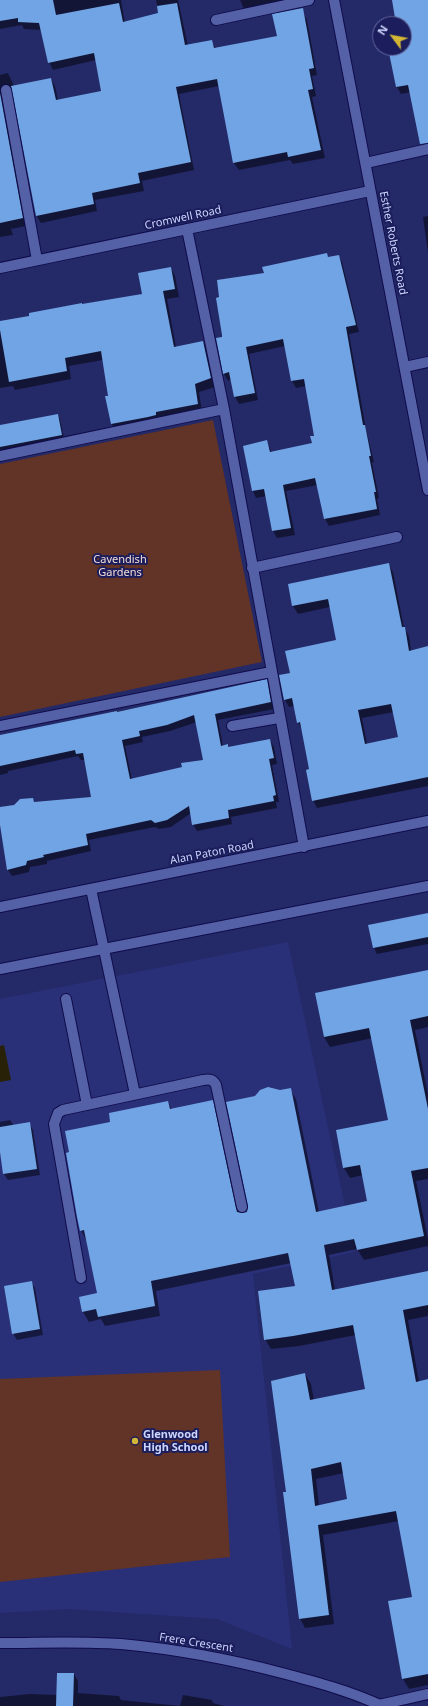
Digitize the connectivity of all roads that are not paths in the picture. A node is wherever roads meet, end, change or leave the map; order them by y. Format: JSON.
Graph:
{"nodes":[{"id":1,"x":309,"y":0,"type":"edge"},
{"id":2,"x":334,"y":0,"type":"edge"},
{"id":3,"x":216,"y":20,"type":"dead end"},
{"id":4,"x":6,"y":90,"type":"dead end"},
{"id":5,"x":428,"y":149,"type":"edge"},
{"id":6,"x":366,"y":163,"type":"junction"},
{"id":7,"x":370,"y":191,"type":"junction"},
{"id":8,"x":187,"y":229,"type":"junction"},
{"id":9,"x":38,"y":260,"type":"junction"},
{"id":10,"x":0,"y":268,"type":"edge"},
{"id":11,"x":428,"y":362,"type":"edge"},
{"id":12,"x":405,"y":367,"type":"junction"},
{"id":13,"x":224,"y":409,"type":"junction"},
{"id":14,"x":0,"y":456,"type":"edge"},
{"id":15,"x":427,"y":476,"type":"edge"},
{"id":16,"x":428,"y":490,"type":"edge"},
{"id":17,"x":397,"y":537,"type":"dead end"},
{"id":18,"x":252,"y":568,"type":"junction"},
{"id":19,"x":271,"y":672,"type":"junction"},
{"id":20,"x":279,"y":718,"type":"junction"},
{"id":21,"x":0,"y":726,"type":"edge"},
{"id":22,"x":232,"y":726,"type":"dead end"},
{"id":23,"x":428,"y":821,"type":"edge"},
{"id":24,"x":304,"y":847,"type":"junction"},
{"id":25,"x":428,"y":886,"type":"edge"},
{"id":26,"x":91,"y":889,"type":"junction"},
{"id":27,"x":0,"y":907,"type":"edge"},
{"id":28,"x":104,"y":949,"type":"junction"},
{"id":29,"x":0,"y":969,"type":"edge"},
{"id":30,"x":66,"y":999,"type":"dead end"},
{"id":31,"x":135,"y":1094,"type":"junction"},
{"id":32,"x":87,"y":1105,"type":"junction"},
{"id":33,"x":242,"y":1207,"type":"dead end"},
{"id":34,"x":81,"y":1278,"type":"dead end"},
{"id":35,"x":0,"y":1643,"type":"edge"},
{"id":36,"x":428,"y":1694,"type":"edge"},
{"id":37,"x":381,"y":1705,"type":"edge"}],
"edges":[{"from":1,"to":3,"type":"street"},
{"from":2,"to":6,"type":"street","name":"Esther Roberts Road"},
{"from":4,"to":9,"type":"street"},
{"from":5,"to":6,"type":"street"},
{"from":6,"to":7,"type":"street","name":"Esther Roberts Road"},
{"from":7,"to":8,"type":"street","name":"Cromwell Road"},
{"from":7,"to":12,"type":"street","name":"Esther Roberts Road"},
{"from":8,"to":9,"type":"street","name":"Cromwell Road"},
{"from":8,"to":13,"type":"street"},
{"from":9,"to":10,"type":"street","name":"Cromwell Road"},
{"from":11,"to":12,"type":"street"},
{"from":12,"to":15,"type":"street","name":"Esther Roberts Road"},
{"from":13,"to":14,"type":"street"},
{"from":13,"to":18,"type":"street"},
{"from":15,"to":16,"type":"street","name":"Esther Roberts Road"},
{"from":17,"to":18,"type":"street"},
{"from":18,"to":19,"type":"street"},
{"from":19,"to":20,"type":"street"},
{"from":19,"to":21,"type":"street"},
{"from":20,"to":22,"type":"street"},
{"from":20,"to":24,"type":"street"},
{"from":23,"to":24,"type":"street","name":"Alan Paton Road"},
{"from":24,"to":26,"type":"street","name":"Alan Paton Road"},
{"from":25,"to":28,"type":"street"},
{"from":26,"to":27,"type":"street","name":"Alan Paton Road"},
{"from":26,"to":28,"type":"street"},
{"from":28,"to":29,"type":"street"},
{"from":28,"to":31,"type":"street"},
{"from":30,"to":32,"type":"street"},
{"from":31,"to":32,"type":"street"},
{"from":31,"to":33,"type":"street"},
{"from":32,"to":34,"type":"street"},
{"from":35,"to":37,"type":"street","name":"Frere Crescent"},
{"from":36,"to":37,"type":"street"}]}
